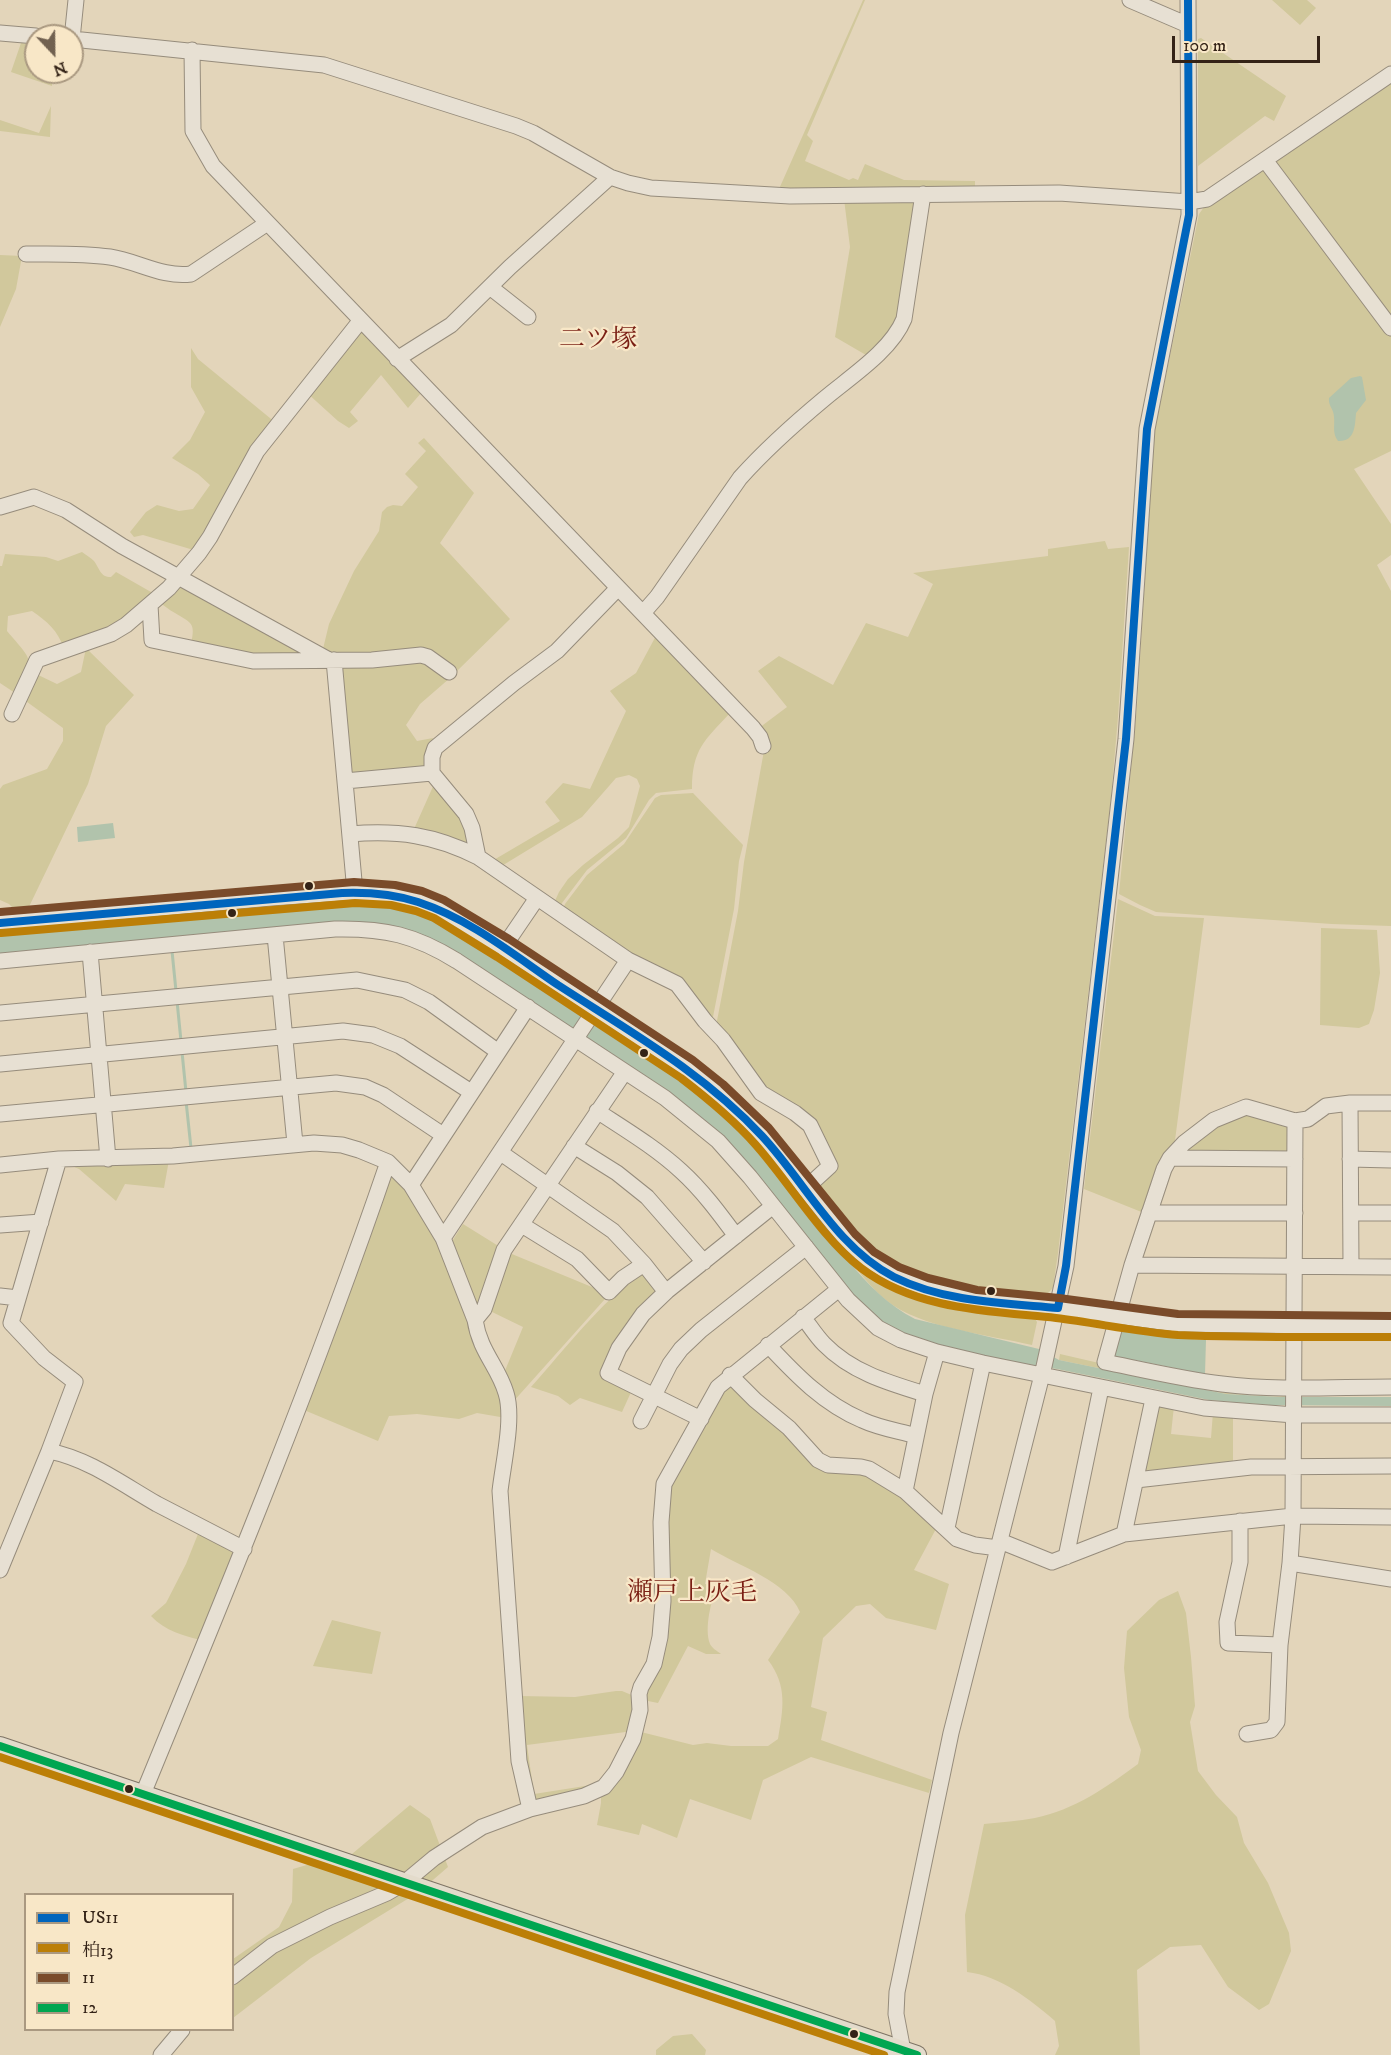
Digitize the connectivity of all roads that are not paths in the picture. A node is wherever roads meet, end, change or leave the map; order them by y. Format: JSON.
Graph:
{"nodes":[{"id":1,"x":76,"y":0,"type":"edge"},
{"id":2,"x":1130,"y":0,"type":"edge"},
{"id":3,"x":1188,"y":0,"type":"edge"},
{"id":4,"x":74,"y":24,"type":"edge"},
{"id":5,"x":1188,"y":25,"type":"junction"},
{"id":6,"x":0,"y":33,"type":"edge"},
{"id":7,"x":24,"y":35,"type":"edge"},
{"id":8,"x":84,"y":40,"type":"edge"},
{"id":9,"x":192,"y":50,"type":"junction"},
{"id":10,"x":1391,"y":74,"type":"edge"},
{"id":11,"x":1265,"y":160,"type":"junction"},
{"id":12,"x":610,"y":177,"type":"junction"},
{"id":13,"x":923,"y":194,"type":"junction"},
{"id":14,"x":1189,"y":202,"type":"junction"},
{"id":15,"x":267,"y":224,"type":"junction"},
{"id":16,"x":26,"y":254,"type":"dead end"},
{"id":17,"x":490,"y":287,"type":"junction"},
{"id":18,"x":528,"y":317,"type":"dead end"},
{"id":19,"x":361,"y":320,"type":"junction"},
{"id":20,"x":1391,"y":328,"type":"edge"},
{"id":21,"x":397,"y":359,"type":"junction"},
{"id":22,"x":0,"y":507,"type":"edge"},
{"id":23,"x":179,"y":576,"type":"junction"},
{"id":24,"x":618,"y":588,"type":"junction"},
{"id":25,"x":150,"y":605,"type":"junction"},
{"id":26,"x":643,"y":613,"type":"junction"},
{"id":27,"x":332,"y":660,"type":"junction"},
{"id":28,"x":449,"y":672,"type":"dead end"},
{"id":29,"x":12,"y":714,"type":"dead end"},
{"id":30,"x":762,"y":746,"type":"dead end"},
{"id":31,"x":432,"y":773,"type":"junction"},
{"id":32,"x":345,"y":781,"type":"junction"},
{"id":33,"x":350,"y":834,"type":"junction"},
{"id":34,"x":478,"y":857,"type":"junction"},
{"id":35,"x":355,"y":892,"type":"junction"},
{"id":36,"x":537,"y":898,"type":"junction"},
{"id":37,"x":0,"y":923,"type":"edge"},
{"id":38,"x":275,"y":935,"type":"junction"},
{"id":39,"x":503,"y":948,"type":"junction"},
{"id":40,"x":90,"y":952,"type":"junction"},
{"id":41,"x":628,"y":960,"type":"junction"},
{"id":42,"x":0,"y":961,"type":"edge"},
{"id":43,"x":280,"y":987,"type":"junction"},
{"id":44,"x":95,"y":1004,"type":"junction"},
{"id":45,"x":528,"y":1007,"type":"junction"},
{"id":46,"x":0,"y":1013,"type":"edge"},
{"id":47,"x":594,"y":1013,"type":"junction"},
{"id":48,"x":284,"y":1036,"type":"junction"},
{"id":49,"x":578,"y":1037,"type":"junction"},
{"id":50,"x":497,"y":1051,"type":"junction"},
{"id":51,"x":99,"y":1055,"type":"junction"},
{"id":52,"x":0,"y":1064,"type":"edge"},
{"id":53,"x":624,"y":1073,"type":"junction"},
{"id":54,"x":289,"y":1086,"type":"junction"},
{"id":55,"x":471,"y":1092,"type":"junction"},
{"id":56,"x":1350,"y":1103,"type":"junction"},
{"id":57,"x":1391,"y":1103,"type":"edge"},
{"id":58,"x":103,"y":1105,"type":"junction"},
{"id":59,"x":597,"y":1111,"type":"junction"},
{"id":60,"x":0,"y":1114,"type":"edge"},
{"id":61,"x":1295,"y":1121,"type":"junction"},
{"id":62,"x":443,"y":1135,"type":"junction"},
{"id":63,"x":295,"y":1144,"type":"junction"},
{"id":64,"x":574,"y":1146,"type":"junction"},
{"id":65,"x":501,"y":1153,"type":"junction"},
{"id":66,"x":1170,"y":1158,"type":"junction"},
{"id":67,"x":108,"y":1159,"type":"junction"},
{"id":68,"x":1295,"y":1159,"type":"junction"},
{"id":69,"x":59,"y":1160,"type":"junction"},
{"id":70,"x":1350,"y":1160,"type":"junction"},
{"id":71,"x":1391,"y":1160,"type":"edge"},
{"id":72,"x":388,"y":1162,"type":"junction"},
{"id":73,"x":0,"y":1165,"type":"edge"},
{"id":74,"x":411,"y":1185,"type":"junction"},
{"id":75,"x":548,"y":1186,"type":"junction"},
{"id":76,"x":806,"y":1188,"type":"junction"},
{"id":77,"x":773,"y":1206,"type":"junction"},
{"id":78,"x":1149,"y":1213,"type":"junction"},
{"id":79,"x":1295,"y":1213,"type":"junction"},
{"id":80,"x":1351,"y":1213,"type":"junction"},
{"id":81,"x":1391,"y":1213,"type":"edge"},
{"id":82,"x":41,"y":1222,"type":"junction"},
{"id":83,"x":0,"y":1225,"type":"edge"},
{"id":84,"x":522,"y":1225,"type":"junction"},
{"id":85,"x":736,"y":1236,"type":"junction"},
{"id":86,"x":443,"y":1238,"type":"junction"},
{"id":87,"x":806,"y":1247,"type":"junction"},
{"id":88,"x":704,"y":1262,"type":"junction"},
{"id":89,"x":644,"y":1264,"type":"junction"},
{"id":90,"x":1132,"y":1265,"type":"junction"},
{"id":91,"x":1294,"y":1266,"type":"junction"},
{"id":92,"x":1351,"y":1266,"type":"junction"},
{"id":93,"x":1391,"y":1267,"type":"edge"},
{"id":94,"x":839,"y":1289,"type":"junction"},
{"id":95,"x":666,"y":1292,"type":"junction"},
{"id":96,"x":0,"y":1296,"type":"edge"},
{"id":97,"x":18,"y":1298,"type":"junction"},
{"id":98,"x":1058,"y":1308,"type":"junction"},
{"id":99,"x":803,"y":1317,"type":"junction"},
{"id":100,"x":1117,"y":1317,"type":"junction"},
{"id":101,"x":475,"y":1320,"type":"junction"},
{"id":102,"x":1294,"y":1327,"type":"junction"},
{"id":103,"x":1391,"y":1327,"type":"edge"},
{"id":104,"x":768,"y":1345,"type":"junction"},
{"id":105,"x":937,"y":1352,"type":"junction"},
{"id":106,"x":983,"y":1363,"type":"junction"},
{"id":107,"x":1043,"y":1374,"type":"junction"},
{"id":108,"x":730,"y":1375,"type":"junction"},
{"id":109,"x":1294,"y":1387,"type":"junction"},
{"id":110,"x":1391,"y":1387,"type":"edge"},
{"id":111,"x":1101,"y":1388,"type":"junction"},
{"id":112,"x":926,"y":1394,"type":"junction"},
{"id":113,"x":654,"y":1395,"type":"junction"},
{"id":114,"x":1153,"y":1399,"type":"junction"},
{"id":115,"x":1294,"y":1415,"type":"junction"},
{"id":116,"x":1391,"y":1415,"type":"edge"},
{"id":117,"x":701,"y":1419,"type":"junction"},
{"id":118,"x":641,"y":1421,"type":"dead end"},
{"id":119,"x":916,"y":1436,"type":"junction"},
{"id":120,"x":49,"y":1451,"type":"junction"},
{"id":121,"x":1391,"y":1466,"type":"edge"},
{"id":122,"x":1294,"y":1467,"type":"junction"},
{"id":123,"x":1136,"y":1480,"type":"junction"},
{"id":124,"x":905,"y":1491,"type":"junction"},
{"id":125,"x":1293,"y":1516,"type":"junction"},
{"id":126,"x":1391,"y":1517,"type":"edge"},
{"id":127,"x":1240,"y":1521,"type":"junction"},
{"id":128,"x":947,"y":1528,"type":"junction"},
{"id":129,"x":1124,"y":1534,"type":"junction"},
{"id":130,"x":999,"y":1544,"type":"junction"},
{"id":131,"x":244,"y":1549,"type":"junction"},
{"id":132,"x":1066,"y":1557,"type":"junction"},
{"id":133,"x":1290,"y":1563,"type":"junction"},
{"id":134,"x":0,"y":1570,"type":"edge"},
{"id":135,"x":1391,"y":1579,"type":"edge"},
{"id":136,"x":1280,"y":1645,"type":"junction"},
{"id":137,"x":1247,"y":1734,"type":"dead end"},
{"id":138,"x":0,"y":1746,"type":"edge"},
{"id":139,"x":143,"y":1794,"type":"junction"},
{"id":140,"x":530,"y":1809,"type":"junction"},
{"id":141,"x":404,"y":1882,"type":"junction"},
{"id":142,"x":234,"y":1975,"type":"edge"},
{"id":143,"x":181,"y":2031,"type":"edge"},
{"id":144,"x":909,"y":2054,"type":"edge"},
{"id":145,"x":161,"y":2055,"type":"edge"}],
"edges":[{"from":1,"to":4,"type":"street"},
{"from":2,"to":5,"type":"street"},
{"from":3,"to":5,"type":"street"},
{"from":5,"to":14,"type":"street"},
{"from":6,"to":7,"type":"street"},
{"from":8,"to":9,"type":"street"},
{"from":9,"to":12,"type":"street"},
{"from":9,"to":15,"type":"street"},
{"from":10,"to":11,"type":"street"},
{"from":11,"to":14,"type":"street"},
{"from":11,"to":20,"type":"street"},
{"from":12,"to":13,"type":"street"},
{"from":12,"to":17,"type":"street"},
{"from":13,"to":14,"type":"street"},
{"from":13,"to":26,"type":"street"},
{"from":14,"to":98,"type":"street"},
{"from":15,"to":16,"type":"street"},
{"from":15,"to":19,"type":"street"},
{"from":17,"to":18,"type":"street"},
{"from":17,"to":21,"type":"street"},
{"from":19,"to":21,"type":"street"},
{"from":19,"to":23,"type":"street"},
{"from":21,"to":24,"type":"street"},
{"from":22,"to":23,"type":"street"},
{"from":23,"to":25,"type":"street"},
{"from":23,"to":27,"type":"street"},
{"from":24,"to":26,"type":"street"},
{"from":24,"to":31,"type":"street"},
{"from":25,"to":27,"type":"street"},
{"from":25,"to":29,"type":"street"},
{"from":26,"to":30,"type":"street"},
{"from":27,"to":28,"type":"street"},
{"from":27,"to":32,"type":"street"},
{"from":31,"to":32,"type":"street"},
{"from":31,"to":34,"type":"street"},
{"from":32,"to":33,"type":"street"},
{"from":33,"to":34,"type":"street"},
{"from":33,"to":35,"type":"street"},
{"from":34,"to":36,"type":"street"},
{"from":35,"to":37,"type":"street"},
{"from":35,"to":39,"type":"street"},
{"from":36,"to":39,"type":"street"},
{"from":36,"to":41,"type":"street"},
{"from":38,"to":40,"type":"street"},
{"from":38,"to":43,"type":"street"},
{"from":38,"to":45,"type":"street"},
{"from":39,"to":47,"type":"street"},
{"from":40,"to":42,"type":"street"},
{"from":40,"to":44,"type":"street"},
{"from":41,"to":47,"type":"street"},
{"from":41,"to":76,"type":"street"},
{"from":43,"to":44,"type":"street"},
{"from":43,"to":48,"type":"street"},
{"from":43,"to":50,"type":"street"},
{"from":44,"to":46,"type":"street"},
{"from":44,"to":51,"type":"street"},
{"from":45,"to":49,"type":"street"},
{"from":45,"to":50,"type":"street"},
{"from":47,"to":49,"type":"street"},
{"from":47,"to":76,"type":"street"},
{"from":48,"to":51,"type":"street"},
{"from":48,"to":54,"type":"street"},
{"from":48,"to":55,"type":"street"},
{"from":49,"to":53,"type":"street"},
{"from":49,"to":65,"type":"street"},
{"from":50,"to":55,"type":"street"},
{"from":51,"to":52,"type":"street"},
{"from":51,"to":58,"type":"street"},
{"from":53,"to":59,"type":"street"},
{"from":53,"to":77,"type":"street"},
{"from":54,"to":58,"type":"street"},
{"from":54,"to":62,"type":"street"},
{"from":54,"to":63,"type":"street"},
{"from":55,"to":62,"type":"street"},
{"from":56,"to":57,"type":"street"},
{"from":56,"to":61,"type":"street"},
{"from":56,"to":70,"type":"street"},
{"from":58,"to":60,"type":"street"},
{"from":58,"to":67,"type":"street"},
{"from":59,"to":64,"type":"street"},
{"from":59,"to":85,"type":"street"},
{"from":61,"to":66,"type":"street"},
{"from":61,"to":68,"type":"street"},
{"from":62,"to":74,"type":"street"},
{"from":63,"to":67,"type":"street"},
{"from":63,"to":72,"type":"street"},
{"from":64,"to":75,"type":"street"},
{"from":64,"to":88,"type":"street"},
{"from":65,"to":75,"type":"street"},
{"from":65,"to":86,"type":"street"},
{"from":66,"to":68,"type":"street"},
{"from":66,"to":78,"type":"street"},
{"from":67,"to":69,"type":"street"},
{"from":68,"to":79,"type":"street"},
{"from":69,"to":73,"type":"street"},
{"from":69,"to":82,"type":"street"},
{"from":70,"to":71,"type":"street"},
{"from":70,"to":80,"type":"street"},
{"from":72,"to":74,"type":"street"},
{"from":72,"to":131,"type":"street"},
{"from":74,"to":86,"type":"street"},
{"from":75,"to":84,"type":"street"},
{"from":75,"to":89,"type":"street"},
{"from":76,"to":98,"type":"street"},
{"from":77,"to":85,"type":"street"},
{"from":77,"to":87,"type":"street"},
{"from":78,"to":79,"type":"street"},
{"from":78,"to":90,"type":"street"},
{"from":79,"to":91,"type":"street"},
{"from":80,"to":81,"type":"street"},
{"from":80,"to":92,"type":"street"},
{"from":82,"to":83,"type":"street"},
{"from":82,"to":97,"type":"street"},
{"from":84,"to":89,"type":"street"},
{"from":84,"to":101,"type":"street"},
{"from":85,"to":88,"type":"street"},
{"from":86,"to":101,"type":"street"},
{"from":87,"to":94,"type":"street"},
{"from":87,"to":113,"type":"street"},
{"from":88,"to":95,"type":"street"},
{"from":89,"to":95,"type":"street"},
{"from":90,"to":91,"type":"street"},
{"from":90,"to":100,"type":"street"},
{"from":91,"to":92,"type":"street"},
{"from":91,"to":102,"type":"street"},
{"from":92,"to":93,"type":"street"},
{"from":94,"to":99,"type":"street"},
{"from":94,"to":105,"type":"street"},
{"from":95,"to":113,"type":"street"},
{"from":96,"to":97,"type":"street"},
{"from":97,"to":120,"type":"street"},
{"from":98,"to":100,"type":"street"},
{"from":98,"to":107,"type":"street"},
{"from":99,"to":104,"type":"street"},
{"from":99,"to":112,"type":"street"},
{"from":100,"to":102,"type":"street"},
{"from":100,"to":109,"type":"street"},
{"from":101,"to":140,"type":"street"},
{"from":102,"to":103,"type":"street"},
{"from":102,"to":109,"type":"street"},
{"from":104,"to":108,"type":"street"},
{"from":104,"to":119,"type":"street"},
{"from":105,"to":106,"type":"street"},
{"from":105,"to":112,"type":"street"},
{"from":106,"to":107,"type":"street"},
{"from":106,"to":128,"type":"street"},
{"from":107,"to":111,"type":"street"},
{"from":107,"to":130,"type":"street"},
{"from":108,"to":117,"type":"street"},
{"from":108,"to":124,"type":"street"},
{"from":109,"to":110,"type":"street"},
{"from":109,"to":115,"type":"street"},
{"from":111,"to":114,"type":"street"},
{"from":111,"to":132,"type":"street"},
{"from":112,"to":119,"type":"street"},
{"from":113,"to":117,"type":"street"},
{"from":113,"to":118,"type":"street"},
{"from":114,"to":115,"type":"street"},
{"from":114,"to":123,"type":"street"},
{"from":115,"to":116,"type":"street"},
{"from":115,"to":122,"type":"street"},
{"from":117,"to":140,"type":"street"},
{"from":119,"to":124,"type":"street"},
{"from":120,"to":131,"type":"street"},
{"from":120,"to":134,"type":"street"},
{"from":121,"to":122,"type":"street"},
{"from":122,"to":123,"type":"street"},
{"from":122,"to":125,"type":"street"},
{"from":123,"to":129,"type":"street"},
{"from":124,"to":128,"type":"street"},
{"from":125,"to":126,"type":"street"},
{"from":125,"to":127,"type":"street"},
{"from":125,"to":133,"type":"street"},
{"from":127,"to":129,"type":"street"},
{"from":127,"to":136,"type":"street"},
{"from":128,"to":130,"type":"street"},
{"from":129,"to":132,"type":"street"},
{"from":130,"to":132,"type":"street"},
{"from":130,"to":144,"type":"street"},
{"from":131,"to":139,"type":"street"},
{"from":133,"to":135,"type":"street"},
{"from":133,"to":136,"type":"street"},
{"from":136,"to":137,"type":"street"},
{"from":138,"to":139,"type":"main road"},
{"from":139,"to":141,"type":"main road"},
{"from":140,"to":141,"type":"street"},
{"from":141,"to":142,"type":"street"},
{"from":141,"to":144,"type":"main road"},
{"from":143,"to":145,"type":"street"}]}
